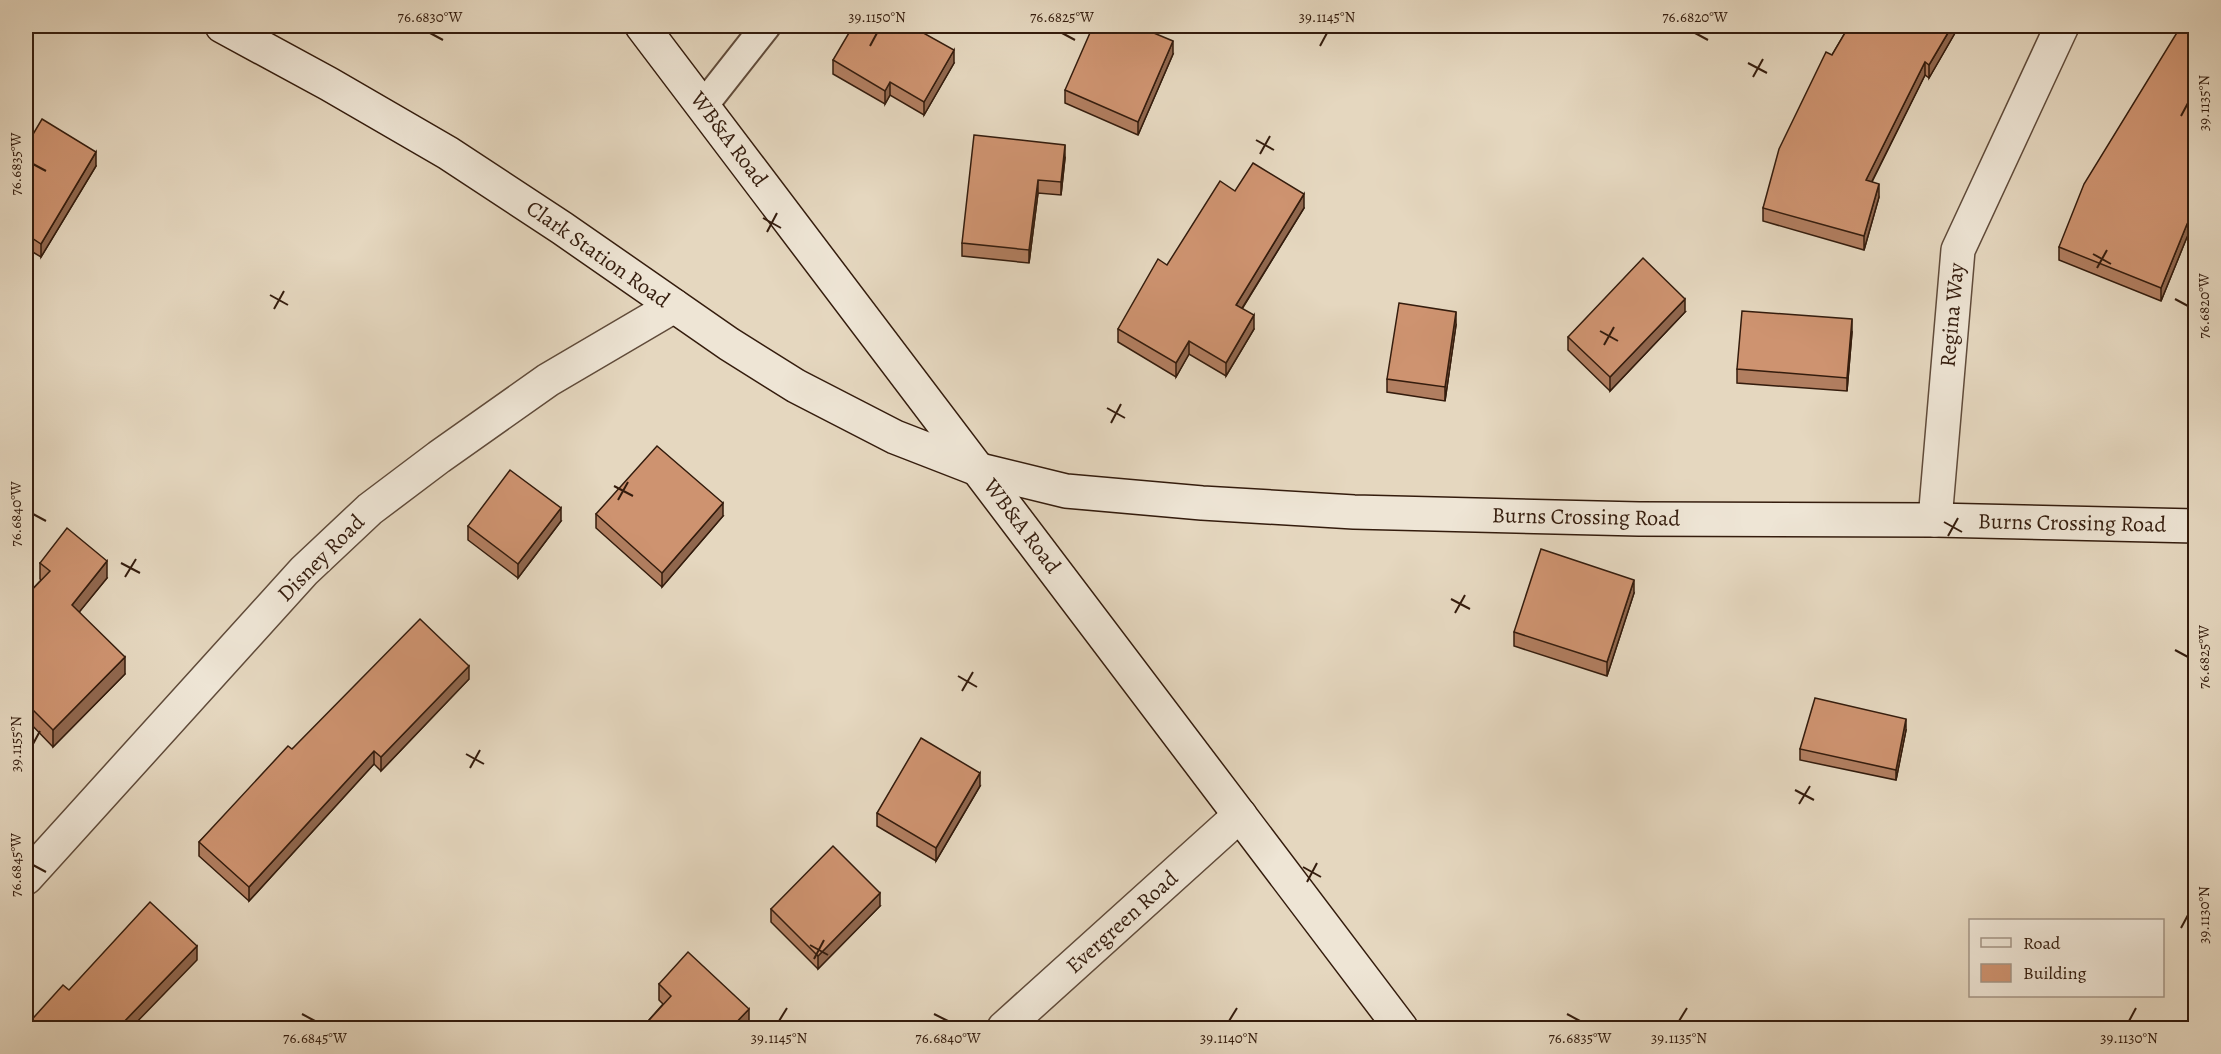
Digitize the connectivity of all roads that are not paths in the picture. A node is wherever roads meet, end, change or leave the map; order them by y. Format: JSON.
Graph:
{"nodes":[{"id":1,"x":222,"y":26,"type":"edge"},
{"id":2,"x":642,"y":26,"type":"edge"},
{"id":3,"x":766,"y":26,"type":"edge"},
{"id":4,"x":2062,"y":26,"type":"edge"},
{"id":5,"x":703,"y":106,"type":"junction"},
{"id":6,"x":675,"y":306,"type":"junction"},
{"id":7,"x":980,"y":471,"type":"junction"},
{"id":8,"x":1935,"y":520,"type":"junction"},
{"id":9,"x":2196,"y":526,"type":"edge"},
{"id":10,"x":1240,"y":815,"type":"junction"},
{"id":11,"x":26,"y":878,"type":"edge"},
{"id":12,"x":1004,"y":1029,"type":"edge"},
{"id":13,"x":1401,"y":1029,"type":"edge"}],
"edges":[{"from":1,"to":6,"type":"street","name":"Clark Station Road"},
{"from":2,"to":5,"type":"street","name":"WB&A Road"},
{"from":3,"to":5,"type":"lane"},
{"from":4,"to":8,"type":"street","name":"Regina Way"},
{"from":5,"to":7,"type":"street","name":"WB&A Road"},
{"from":6,"to":7,"type":"street","name":"Clark Station Road"},
{"from":6,"to":11,"type":"street","name":"Disney Road"},
{"from":7,"to":8,"type":"street","name":"Burns Crossing Road"},
{"from":7,"to":10,"type":"street","name":"WB&A Road"},
{"from":8,"to":9,"type":"street","name":"Burns Crossing Road"},
{"from":10,"to":12,"type":"street","name":"Evergreen Road"},
{"from":10,"to":13,"type":"street","name":"WB&A Road"}]}
